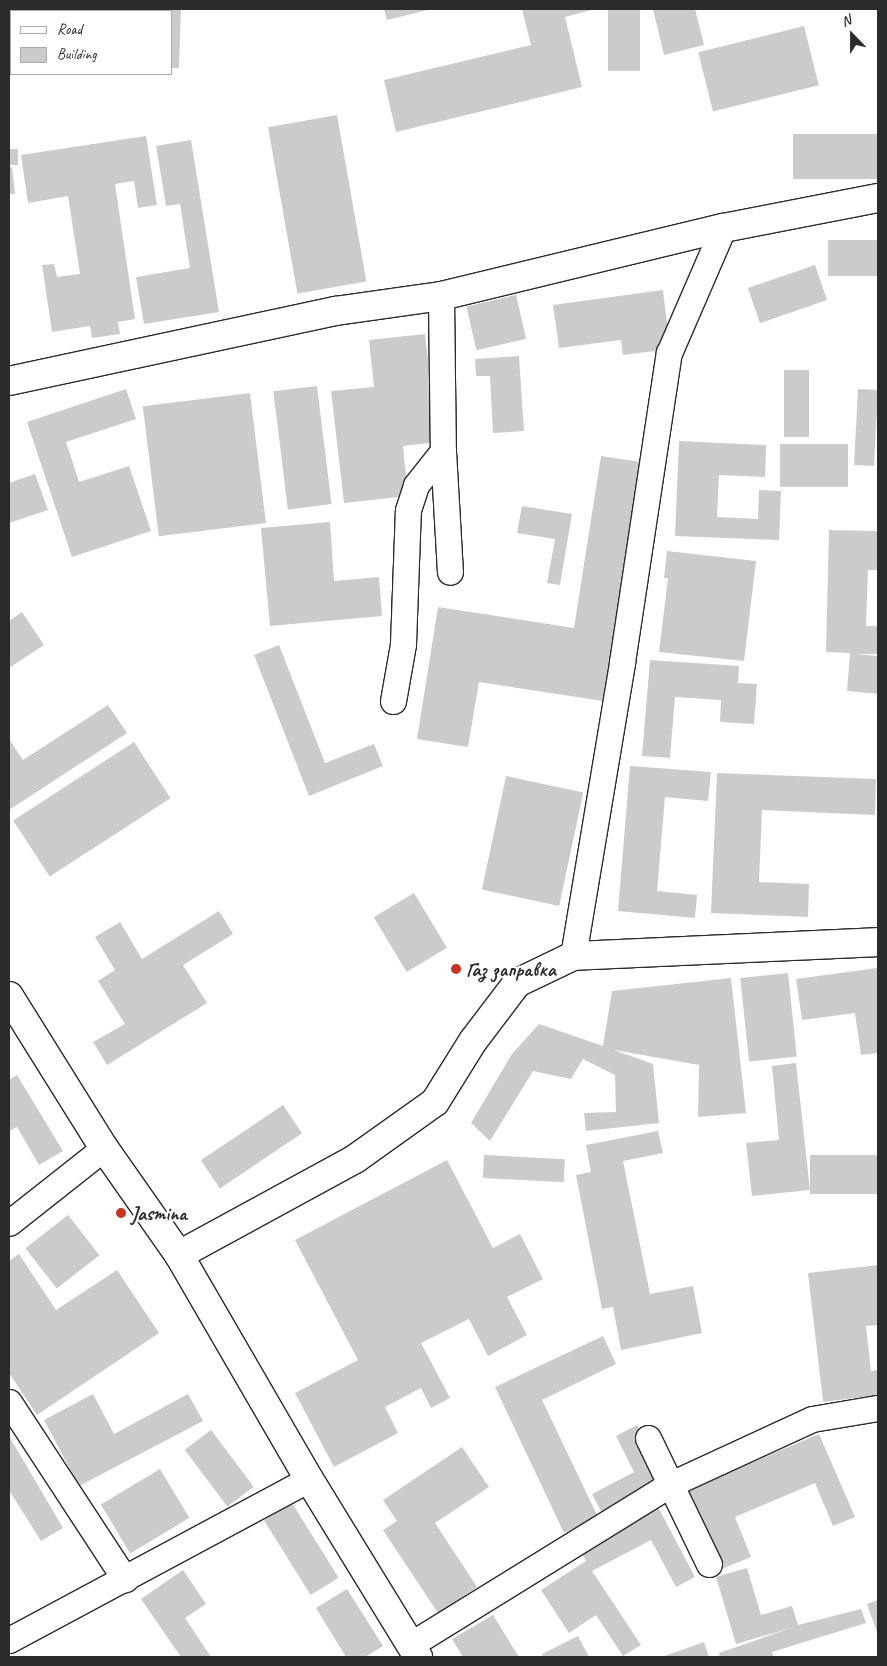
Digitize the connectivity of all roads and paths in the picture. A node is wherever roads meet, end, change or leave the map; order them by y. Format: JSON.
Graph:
{"nodes":[{"id":1,"x":878,"y":198,"type":"edge"},
{"id":2,"x":723,"y":228,"type":"junction"},
{"id":3,"x":441,"y":296,"type":"junction"},
{"id":4,"x":9,"y":381,"type":"edge"},
{"id":5,"x":443,"y":452,"type":"junction"},
{"id":6,"x":450,"y":572,"type":"dead end"},
{"id":7,"x":393,"y":701,"type":"dead end"},
{"id":8,"x":878,"y":942,"type":"edge"},
{"id":9,"x":573,"y":956,"type":"junction"},
{"id":10,"x":9,"y":996,"type":"edge"},
{"id":11,"x":104,"y":1148,"type":"junction"},
{"id":12,"x":9,"y":1223,"type":"edge"},
{"id":13,"x":179,"y":1255,"type":"junction"},
{"id":14,"x":9,"y":1402,"type":"edge"},
{"id":15,"x":878,"y":1408,"type":"edge"},
{"id":16,"x":648,"y":1438,"type":"dead end"},
{"id":17,"x":309,"y":1479,"type":"junction"},
{"id":18,"x":671,"y":1484,"type":"junction"},
{"id":19,"x":709,"y":1564,"type":"dead end"},
{"id":20,"x":125,"y":1579,"type":"junction"},
{"id":21,"x":9,"y":1640,"type":"edge"},
{"id":22,"x":414,"y":1651,"type":"edge"}],
"edges":[{"from":1,"to":2,"type":"street"},
{"from":2,"to":3,"type":"street"},
{"from":2,"to":9,"type":"street"},
{"from":3,"to":4,"type":"street"},
{"from":3,"to":5,"type":"street"},
{"from":5,"to":6,"type":"street"},
{"from":5,"to":7,"type":"street"},
{"from":8,"to":9,"type":"street"},
{"from":9,"to":13,"type":"street"},
{"from":10,"to":11,"type":"street"},
{"from":11,"to":12,"type":"street"},
{"from":11,"to":13,"type":"street"},
{"from":13,"to":17,"type":"street"},
{"from":14,"to":20,"type":"street"},
{"from":15,"to":18,"type":"street"},
{"from":16,"to":18,"type":"street"},
{"from":17,"to":20,"type":"street"},
{"from":17,"to":22,"type":"street"},
{"from":18,"to":19,"type":"street"},
{"from":18,"to":22,"type":"street"},
{"from":20,"to":21,"type":"street"}]}
